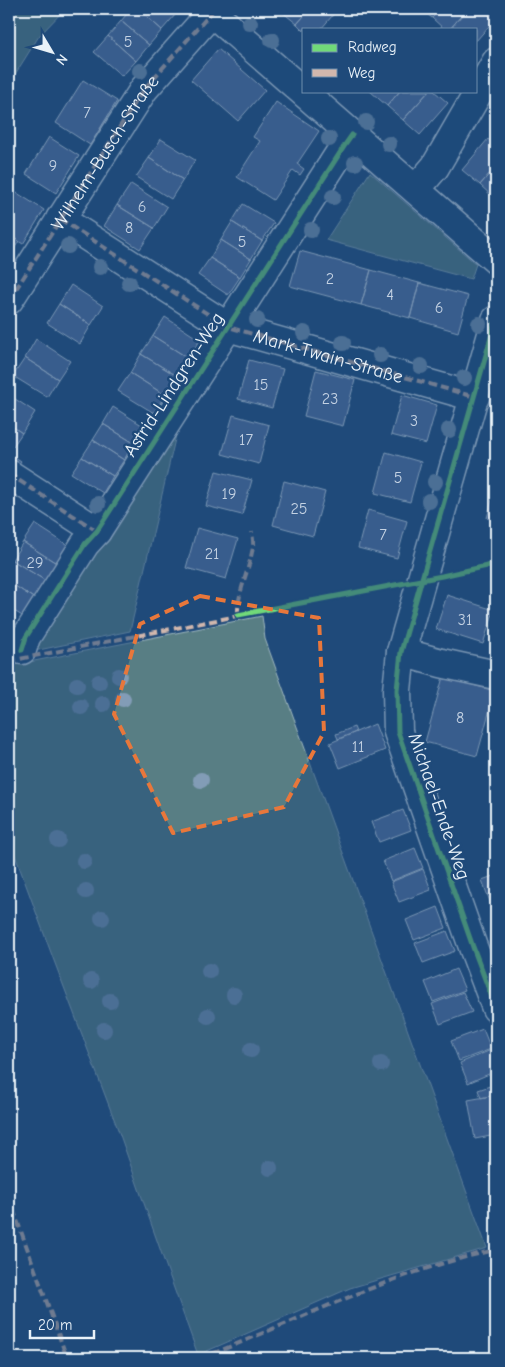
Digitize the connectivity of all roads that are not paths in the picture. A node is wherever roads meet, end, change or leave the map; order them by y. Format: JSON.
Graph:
{"nodes":[{"id":1,"x":210,"y":10,"type":"edge"},
{"id":2,"x":496,"y":62,"type":"edge"},
{"id":3,"x":302,"y":92,"type":"edge"},
{"id":4,"x":302,"y":92,"type":"edge"},
{"id":5,"x":352,"y":136,"type":"junction"},
{"id":6,"x":416,"y":189,"type":"junction"},
{"id":7,"x":60,"y":220,"type":"junction"},
{"id":8,"x":496,"y":260,"type":"edge"},
{"id":9,"x":9,"y":300,"type":"edge"},
{"id":10,"x":496,"y":320,"type":"edge"},
{"id":11,"x":228,"y":327,"type":"junction"},
{"id":12,"x":475,"y":397,"type":"junction"},
{"id":13,"x":9,"y":474,"type":"edge"},
{"id":14,"x":96,"y":531,"type":"junction"},
{"id":15,"x":22,"y":650,"type":"dead end"},
{"id":16,"x":401,"y":652,"type":"junction"},
{"id":17,"x":496,"y":675,"type":"edge"},
{"id":18,"x":496,"y":1008,"type":"edge"}],
"edges":[{"from":1,"to":4,"type":"street"},
{"from":1,"to":7,"type":"street","name":"Wilhelm-Busch-Straße"},
{"from":2,"to":6,"type":"street"},
{"from":3,"to":5,"type":"street"},
{"from":5,"to":6,"type":"street"},
{"from":5,"to":11,"type":"street","name":"Astrid-Lindgren-Weg"},
{"from":6,"to":8,"type":"street"},
{"from":7,"to":9,"type":"street","name":"Wilhelm-Busch-Straße"},
{"from":7,"to":11,"type":"street","name":"Mark-Twain-Straße"},
{"from":10,"to":12,"type":"street","name":"Michael-Ende-Weg"},
{"from":11,"to":12,"type":"street","name":"Mark-Twain-Straße"},
{"from":11,"to":14,"type":"street","name":"Astrid-Lindgren-Weg"},
{"from":12,"to":16,"type":"street","name":"Michael-Ende-Weg"},
{"from":13,"to":14,"type":"street"},
{"from":14,"to":15,"type":"street","name":"Astrid-Lindgren-Weg"},
{"from":16,"to":17,"type":"street"},
{"from":16,"to":18,"type":"street","name":"Michael-Ende-Weg"}]}
